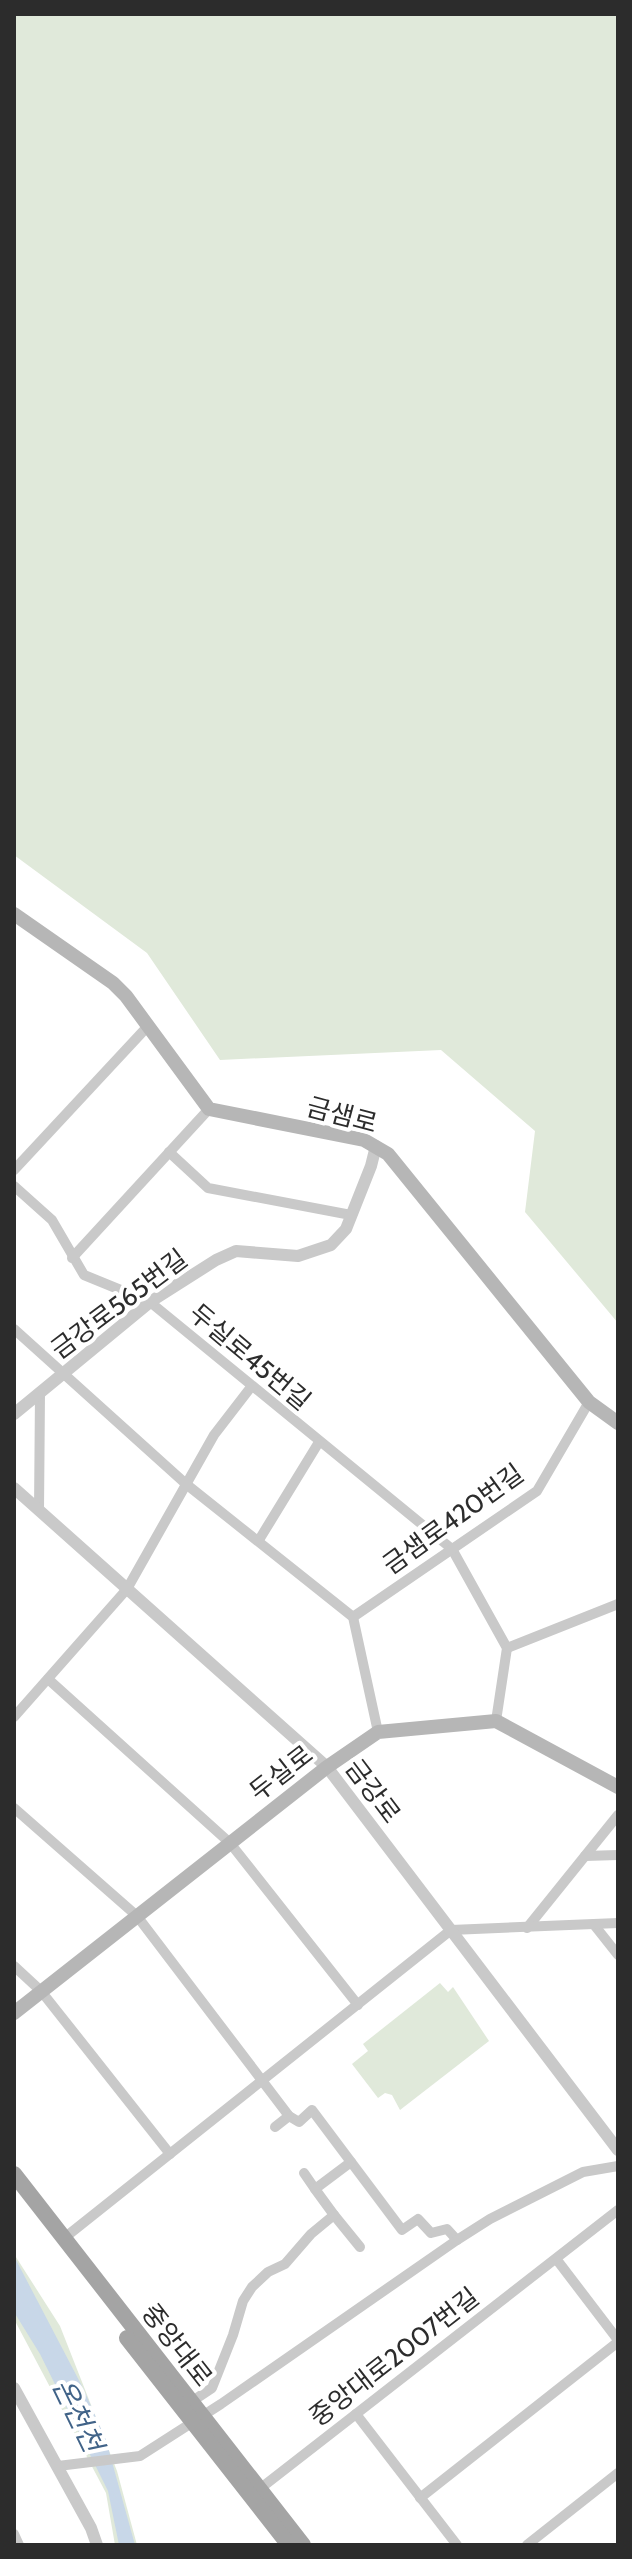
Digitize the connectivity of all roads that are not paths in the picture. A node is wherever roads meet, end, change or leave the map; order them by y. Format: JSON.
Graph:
{"nodes":[{"id":1,"x":14,"y":914,"type":"edge"},
{"id":2,"x":148,"y":1026,"type":"junction"},
{"id":3,"x":209,"y":1109,"type":"junction"},
{"id":4,"x":376,"y":1146,"type":"junction"},
{"id":5,"x":169,"y":1152,"type":"junction"},
{"id":6,"x":14,"y":1170,"type":"edge"},
{"id":7,"x":14,"y":1186,"type":"edge"},
{"id":8,"x":351,"y":1215,"type":"junction"},
{"id":9,"x":72,"y":1258,"type":"junction"},
{"id":10,"x":150,"y":1302,"type":"junction"},
{"id":11,"x":14,"y":1329,"type":"edge"},
{"id":12,"x":64,"y":1373,"type":"junction"},
{"id":13,"x":251,"y":1387,"type":"junction"},
{"id":14,"x":40,"y":1393,"type":"junction"},
{"id":15,"x":589,"y":1402,"type":"junction"},
{"id":16,"x":16,"y":1409,"type":"edge"},
{"id":17,"x":618,"y":1423,"type":"edge"},
{"id":18,"x":319,"y":1442,"type":"junction"},
{"id":19,"x":186,"y":1484,"type":"junction"},
{"id":20,"x":14,"y":1488,"type":"edge"},
{"id":21,"x":39,"y":1510,"type":"junction"},
{"id":22,"x":259,"y":1540,"type":"junction"},
{"id":23,"x":452,"y":1549,"type":"junction"},
{"id":24,"x":127,"y":1589,"type":"junction"},
{"id":25,"x":618,"y":1604,"type":"edge"},
{"id":26,"x":353,"y":1617,"type":"junction"},
{"id":27,"x":507,"y":1648,"type":"junction"},
{"id":28,"x":48,"y":1679,"type":"junction"},
{"id":29,"x":14,"y":1717,"type":"edge"},
{"id":30,"x":496,"y":1721,"type":"junction"},
{"id":31,"x":378,"y":1732,"type":"junction"},
{"id":32,"x":327,"y":1767,"type":"junction"},
{"id":33,"x":618,"y":1787,"type":"edge"},
{"id":34,"x":14,"y":1808,"type":"edge"},
{"id":35,"x":618,"y":1815,"type":"edge"},
{"id":36,"x":230,"y":1843,"type":"junction"},
{"id":37,"x":618,"y":1855,"type":"edge"},
{"id":38,"x":585,"y":1856,"type":"junction"},
{"id":39,"x":137,"y":1916,"type":"junction"},
{"id":40,"x":618,"y":1923,"type":"edge"},
{"id":41,"x":595,"y":1926,"type":"junction"},
{"id":42,"x":527,"y":1928,"type":"junction"},
{"id":43,"x":451,"y":1930,"type":"junction"},
{"id":44,"x":618,"y":1955,"type":"edge"},
{"id":45,"x":14,"y":1966,"type":"edge"},
{"id":46,"x":41,"y":1991,"type":"junction"},
{"id":47,"x":358,"y":2005,"type":"junction"},
{"id":48,"x":14,"y":2013,"type":"edge"},
{"id":49,"x":261,"y":2082,"type":"junction"},
{"id":50,"x":289,"y":2116,"type":"junction"},
{"id":51,"x":275,"y":2127,"type":"dead end"},
{"id":52,"x":618,"y":2150,"type":"edge"},
{"id":53,"x":170,"y":2154,"type":"junction"},
{"id":54,"x":351,"y":2162,"type":"junction"},
{"id":55,"x":618,"y":2166,"type":"edge"},
{"id":56,"x":304,"y":2173,"type":"dead end"},
{"id":57,"x":14,"y":2174,"type":"edge"},
{"id":58,"x":315,"y":2189,"type":"junction"},
{"id":59,"x":14,"y":2191,"type":"edge"},
{"id":60,"x":618,"y":2210,"type":"edge"},
{"id":61,"x":334,"y":2215,"type":"junction"},
{"id":62,"x":63,"y":2239,"type":"junction"},
{"id":63,"x":457,"y":2240,"type":"junction"},
{"id":64,"x":360,"y":2247,"type":"dead end"},
{"id":65,"x":557,"y":2260,"type":"junction"},
{"id":66,"x":618,"y":2341,"type":"edge"},
{"id":67,"x":14,"y":2388,"type":"edge"},
{"id":68,"x":195,"y":2413,"type":"junction"},
{"id":69,"x":356,"y":2414,"type":"junction"},
{"id":70,"x":58,"y":2466,"type":"junction"},
{"id":71,"x":618,"y":2473,"type":"edge"},
{"id":72,"x":254,"y":2494,"type":"junction"},
{"id":73,"x":420,"y":2498,"type":"junction"},
{"id":74,"x":14,"y":2534,"type":"edge"},
{"id":75,"x":19,"y":2545,"type":"edge"},
{"id":76,"x":97,"y":2545,"type":"edge"},
{"id":77,"x":289,"y":2545,"type":"edge"},
{"id":78,"x":303,"y":2545,"type":"edge"},
{"id":79,"x":457,"y":2545,"type":"edge"},
{"id":80,"x":527,"y":2545,"type":"edge"}],
"edges":[{"from":1,"to":2,"type":"main road"},
{"from":2,"to":3,"type":"main road"},
{"from":2,"to":6,"type":"street"},
{"from":3,"to":4,"type":"main road","name":"금샘로"},
{"from":3,"to":5,"type":"street"},
{"from":4,"to":8,"type":"street","name":"금강로565번길"},
{"from":4,"to":15,"type":"main road","name":"금샘로"},
{"from":5,"to":8,"type":"street"},
{"from":5,"to":9,"type":"street"},
{"from":7,"to":9,"type":"street","name":"두실로45번길"},
{"from":8,"to":10,"type":"street","name":"금강로565번길"},
{"from":9,"to":10,"type":"street","name":"두실로45번길"},
{"from":10,"to":12,"type":"street","name":"금강로565번길"},
{"from":10,"to":13,"type":"street","name":"두실로45번길"},
{"from":11,"to":12,"type":"street"},
{"from":12,"to":14,"type":"street","name":"금강로565번길"},
{"from":12,"to":19,"type":"street"},
{"from":13,"to":18,"type":"street","name":"두실로45번길"},
{"from":13,"to":19,"type":"street"},
{"from":14,"to":16,"type":"street","name":"금강로565번길"},
{"from":14,"to":21,"type":"street"},
{"from":15,"to":17,"type":"main road","name":"금샘로"},
{"from":15,"to":23,"type":"street","name":"금샘로420번길"},
{"from":18,"to":22,"type":"street","name":"두실로45번길"},
{"from":18,"to":23,"type":"street","name":"두실로45번길"},
{"from":19,"to":22,"type":"street"},
{"from":19,"to":24,"type":"street"},
{"from":20,"to":21,"type":"street","name":"금강로"},
{"from":21,"to":24,"type":"street","name":"금강로"},
{"from":22,"to":26,"type":"street"},
{"from":23,"to":26,"type":"street","name":"금샘로420번길"},
{"from":23,"to":27,"type":"street","name":"두실로45번길"},
{"from":24,"to":28,"type":"street"},
{"from":24,"to":32,"type":"street","name":"금강로"},
{"from":25,"to":27,"type":"street"},
{"from":26,"to":31,"type":"street"},
{"from":27,"to":30,"type":"street"},
{"from":28,"to":29,"type":"street"},
{"from":28,"to":36,"type":"street"},
{"from":30,"to":31,"type":"main road","name":"두실로"},
{"from":30,"to":33,"type":"main road"},
{"from":31,"to":32,"type":"main road","name":"두실로"},
{"from":32,"to":36,"type":"main road","name":"두실로"},
{"from":32,"to":43,"type":"street","name":"금강로"},
{"from":34,"to":39,"type":"street"},
{"from":35,"to":38,"type":"street"},
{"from":36,"to":39,"type":"main road","name":"두실로"},
{"from":36,"to":47,"type":"street"},
{"from":37,"to":38,"type":"street"},
{"from":38,"to":42,"type":"street"},
{"from":39,"to":46,"type":"main road","name":"두실로"},
{"from":39,"to":49,"type":"street"},
{"from":40,"to":41,"type":"street"},
{"from":41,"to":42,"type":"street"},
{"from":41,"to":44,"type":"street"},
{"from":42,"to":43,"type":"street"},
{"from":43,"to":47,"type":"street"},
{"from":43,"to":52,"type":"street","name":"금강로"},
{"from":45,"to":46,"type":"street"},
{"from":46,"to":48,"type":"main road","name":"두실로"},
{"from":46,"to":53,"type":"street"},
{"from":47,"to":49,"type":"street"},
{"from":49,"to":50,"type":"street"},
{"from":49,"to":53,"type":"street"},
{"from":50,"to":51,"type":"street"},
{"from":50,"to":54,"type":"street"},
{"from":53,"to":62,"type":"street"},
{"from":54,"to":58,"type":"street"},
{"from":54,"to":63,"type":"street"},
{"from":55,"to":63,"type":"street"},
{"from":56,"to":58,"type":"street"},
{"from":57,"to":62,"type":"main road","name":"중앙대로"},
{"from":58,"to":61,"type":"street"},
{"from":59,"to":68,"type":"main road","name":"중앙대로"},
{"from":60,"to":65,"type":"street","name":"중앙대로2007번길"},
{"from":61,"to":64,"type":"street"},
{"from":61,"to":68,"type":"street"},
{"from":62,"to":68,"type":"main road","name":"중앙대로"},
{"from":63,"to":68,"type":"street"},
{"from":65,"to":66,"type":"street"},
{"from":65,"to":69,"type":"street","name":"중앙대로2007번길"},
{"from":66,"to":73,"type":"street"},
{"from":67,"to":70,"type":"street"},
{"from":68,"to":70,"type":"street","name":"중앙대로"},
{"from":68,"to":72,"type":"main road","name":"중앙대로"},
{"from":69,"to":72,"type":"street","name":"중앙대로2007번길"},
{"from":69,"to":73,"type":"street"},
{"from":70,"to":76,"type":"street"},
{"from":71,"to":80,"type":"street"},
{"from":72,"to":77,"type":"main road","name":"중앙대로"},
{"from":72,"to":78,"type":"main road","name":"중앙대로"},
{"from":73,"to":79,"type":"street"},
{"from":74,"to":75,"type":"street"}]}
